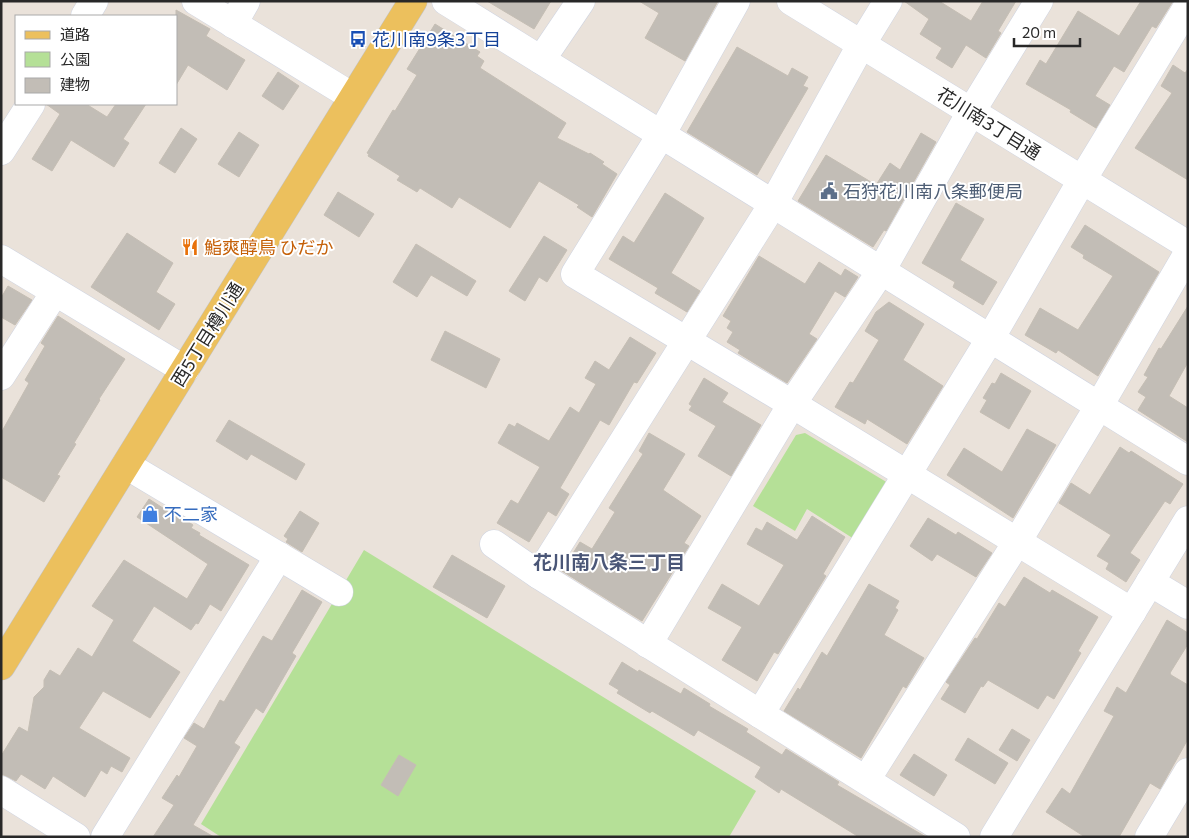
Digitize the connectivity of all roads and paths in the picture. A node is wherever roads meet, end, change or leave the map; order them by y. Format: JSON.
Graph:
{"nodes":[{"id":1,"x":94,"y":1,"type":"edge"},
{"id":2,"x":196,"y":1,"type":"edge"},
{"id":3,"x":413,"y":1,"type":"edge"},
{"id":4,"x":446,"y":1,"type":"edge"},
{"id":5,"x":581,"y":1,"type":"edge"},
{"id":6,"x":736,"y":1,"type":"edge"},
{"id":7,"x":791,"y":1,"type":"edge"},
{"id":8,"x":888,"y":1,"type":"edge"},
{"id":9,"x":1039,"y":1,"type":"edge"},
{"id":10,"x":1188,"y":6,"type":"edge"},
{"id":11,"x":240,"y":12,"type":"edge"},
{"id":12,"x":86,"y":15,"type":"edge"},
{"id":13,"x":861,"y":45,"type":"junction"},
{"id":14,"x":541,"y":60,"type":"junction"},
{"id":15,"x":353,"y":97,"type":"junction"},
{"id":16,"x":29,"y":105,"type":"edge"},
{"id":17,"x":971,"y":112,"type":"junction"},
{"id":18,"x":661,"y":135,"type":"junction"},
{"id":19,"x":1,"y":151,"type":"edge"},
{"id":20,"x":1082,"y":180,"type":"junction"},
{"id":21,"x":774,"y":204,"type":"junction"},
{"id":22,"x":1188,"y":245,"type":"edge"},
{"id":23,"x":1188,"y":253,"type":"edge"},
{"id":24,"x":1,"y":259,"type":"edge"},
{"id":25,"x":881,"y":271,"type":"junction"},
{"id":26,"x":55,"y":292,"type":"junction"},
{"id":27,"x":990,"y":339,"type":"junction"},
{"id":28,"x":687,"y":341,"type":"junction"},
{"id":29,"x":184,"y":370,"type":"junction"},
{"id":30,"x":1,"y":376,"type":"edge"},
{"id":31,"x":792,"y":404,"type":"junction"},
{"id":32,"x":1099,"y":406,"type":"junction"},
{"id":33,"x":1188,"y":461,"type":"edge"},
{"id":34,"x":126,"y":465,"type":"junction"},
{"id":35,"x":908,"y":475,"type":"junction"},
{"id":36,"x":1188,"y":520,"type":"edge"},
{"id":37,"x":1017,"y":542,"type":"junction"},
{"id":38,"x":494,"y":544,"type":"dead end"},
{"id":39,"x":279,"y":556,"type":"junction"},
{"id":40,"x":539,"y":575,"type":"junction"},
{"id":41,"x":1150,"y":582,"type":"junction"},
{"id":42,"x":340,"y":592,"type":"dead end"},
{"id":43,"x":1188,"y":605,"type":"edge"},
{"id":44,"x":1132,"y":612,"type":"junction"},
{"id":45,"x":648,"y":644,"type":"junction"},
{"id":46,"x":2,"y":664,"type":"edge"},
{"id":47,"x":760,"y":714,"type":"junction"},
{"id":48,"x":1188,"y":772,"type":"edge"},
{"id":49,"x":866,"y":780,"type":"junction"},
{"id":50,"x":1,"y":790,"type":"edge"},
{"id":51,"x":76,"y":837,"type":"edge"},
{"id":52,"x":105,"y":837,"type":"edge"},
{"id":53,"x":956,"y":837,"type":"edge"},
{"id":54,"x":994,"y":837,"type":"edge"},
{"id":55,"x":1149,"y":837,"type":"edge"}],
"edges":[{"from":1,"to":12,"type":"street"},
{"from":2,"to":11,"type":"street"},
{"from":3,"to":15,"type":"main road","name":"西5丁目樽川通"},
{"from":4,"to":14,"type":"street"},
{"from":5,"to":14,"type":"street"},
{"from":6,"to":18,"type":"street"},
{"from":7,"to":13,"type":"street","name":"花川南3丁目通"},
{"from":8,"to":13,"type":"street"},
{"from":9,"to":17,"type":"street"},
{"from":10,"to":20,"type":"street"},
{"from":11,"to":15,"type":"street"},
{"from":13,"to":17,"type":"street","name":"花川南3丁目通"},
{"from":13,"to":21,"type":"street"},
{"from":14,"to":18,"type":"street"},
{"from":15,"to":29,"type":"main road","name":"西5丁目樽川通"},
{"from":16,"to":19,"type":"street"},
{"from":17,"to":20,"type":"street","name":"花川南3丁目通"},
{"from":17,"to":25,"type":"street"},
{"from":18,"to":21,"type":"street"},
{"from":18,"to":28,"type":"street"},
{"from":20,"to":22,"type":"street","name":"花川南3丁目通"},
{"from":20,"to":27,"type":"street"},
{"from":21,"to":25,"type":"street"},
{"from":21,"to":28,"type":"street"},
{"from":23,"to":32,"type":"street"},
{"from":24,"to":26,"type":"street"},
{"from":25,"to":27,"type":"street"},
{"from":25,"to":31,"type":"street"},
{"from":26,"to":29,"type":"street"},
{"from":26,"to":30,"type":"street"},
{"from":27,"to":32,"type":"street"},
{"from":27,"to":35,"type":"street"},
{"from":28,"to":31,"type":"street"},
{"from":28,"to":40,"type":"street"},
{"from":29,"to":34,"type":"main road","name":"西5丁目樽川通"},
{"from":31,"to":35,"type":"street"},
{"from":31,"to":45,"type":"street"},
{"from":32,"to":33,"type":"street"},
{"from":32,"to":37,"type":"street"},
{"from":34,"to":39,"type":"street"},
{"from":34,"to":46,"type":"main road","name":"西5丁目樽川通"},
{"from":35,"to":37,"type":"street"},
{"from":35,"to":47,"type":"street"},
{"from":36,"to":41,"type":"street"},
{"from":37,"to":44,"type":"street"},
{"from":37,"to":49,"type":"street"},
{"from":38,"to":40,"type":"street"},
{"from":39,"to":42,"type":"street"},
{"from":39,"to":52,"type":"street"},
{"from":40,"to":45,"type":"street"},
{"from":41,"to":43,"type":"street"},
{"from":41,"to":44,"type":"street"},
{"from":44,"to":54,"type":"street"},
{"from":45,"to":47,"type":"street"},
{"from":47,"to":49,"type":"street"},
{"from":48,"to":55,"type":"street"},
{"from":49,"to":53,"type":"street"},
{"from":50,"to":51,"type":"street"}]}
